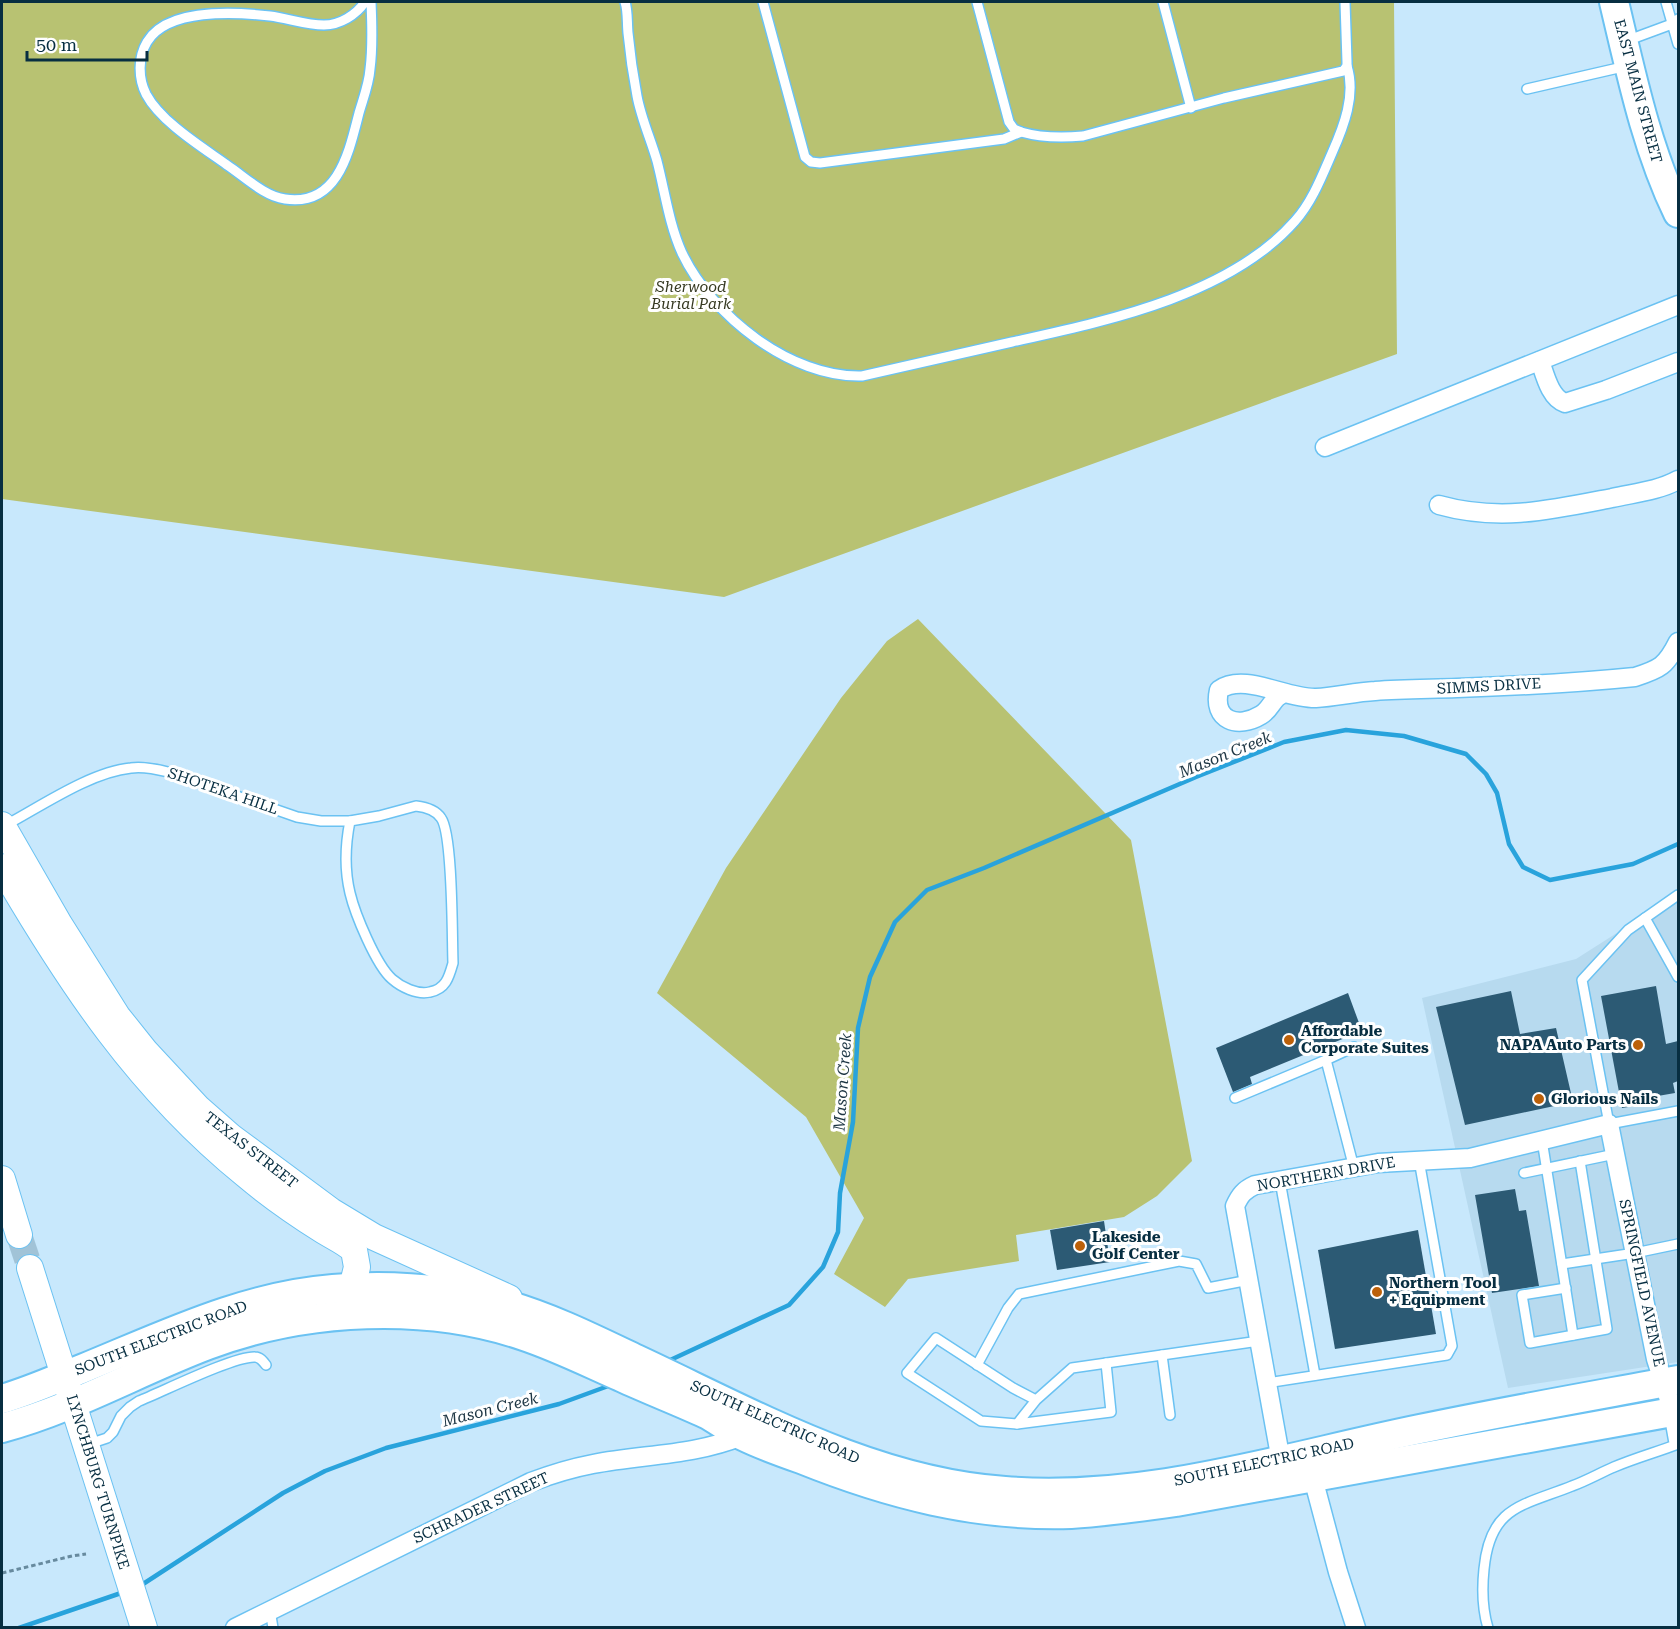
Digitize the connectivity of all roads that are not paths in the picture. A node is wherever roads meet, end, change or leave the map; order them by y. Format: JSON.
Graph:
{"nodes":[{"id":1,"x":365,"y":2,"type":"edge"},
{"id":2,"x":371,"y":2,"type":"edge"},
{"id":3,"x":625,"y":2,"type":"edge"},
{"id":4,"x":763,"y":2,"type":"edge"},
{"id":5,"x":977,"y":2,"type":"edge"},
{"id":6,"x":1163,"y":2,"type":"edge"},
{"id":7,"x":1345,"y":2,"type":"edge"},
{"id":8,"x":1614,"y":2,"type":"edge"},
{"id":9,"x":1666,"y":2,"type":"edge"},
{"id":10,"x":1675,"y":22,"type":"edge"},
{"id":11,"x":1678,"y":44,"type":"edge"},
{"id":12,"x":1626,"y":54,"type":"junction"},
{"id":13,"x":1347,"y":66,"type":"junction"},
{"id":14,"x":1527,"y":89,"type":"dead end"},
{"id":15,"x":1191,"y":108,"type":"junction"},
{"id":16,"x":1021,"y":132,"type":"junction"},
{"id":17,"x":1678,"y":213,"type":"edge"},
{"id":18,"x":1678,"y":305,"type":"edge"},
{"id":19,"x":1539,"y":361,"type":"junction"},
{"id":20,"x":1678,"y":362,"type":"edge"},
{"id":21,"x":1325,"y":447,"type":"dead end"},
{"id":22,"x":1678,"y":480,"type":"edge"},
{"id":23,"x":1439,"y":505,"type":"dead end"},
{"id":24,"x":1678,"y":642,"type":"edge"},
{"id":25,"x":1286,"y":693,"type":"dead end"},
{"id":26,"x":350,"y":821,"type":"junction"},
{"id":27,"x":2,"y":826,"type":"edge"},
{"id":28,"x":2,"y":867,"type":"edge"},
{"id":29,"x":1678,"y":895,"type":"edge"},
{"id":30,"x":1645,"y":918,"type":"junction"},
{"id":31,"x":1678,"y":977,"type":"edge"},
{"id":32,"x":1354,"y":1047,"type":"dead end"},
{"id":33,"x":1326,"y":1060,"type":"junction"},
{"id":34,"x":1235,"y":1098,"type":"dead end"},
{"id":35,"x":1678,"y":1111,"type":"edge"},
{"id":36,"x":1609,"y":1124,"type":"junction"},
{"id":37,"x":1542,"y":1140,"type":"junction"},
{"id":38,"x":1615,"y":1154,"type":"junction"},
{"id":39,"x":1419,"y":1160,"type":"junction"},
{"id":40,"x":1580,"y":1161,"type":"junction"},
{"id":41,"x":1354,"y":1168,"type":"junction"},
{"id":42,"x":1546,"y":1168,"type":"junction"},
{"id":43,"x":1524,"y":1173,"type":"dead end"},
{"id":44,"x":2,"y":1179,"type":"edge"},
{"id":45,"x":1280,"y":1180,"type":"junction"},
{"id":46,"x":19,"y":1234,"type":"tunnel mouth"},
{"id":47,"x":1678,"y":1244,"type":"edge"},
{"id":48,"x":1635,"y":1253,"type":"junction"},
{"id":49,"x":1596,"y":1259,"type":"junction"},
{"id":50,"x":1562,"y":1264,"type":"junction"},
{"id":51,"x":30,"y":1268,"type":"tunnel mouth"},
{"id":52,"x":1249,"y":1280,"type":"junction"},
{"id":53,"x":352,"y":1288,"type":"junction"},
{"id":54,"x":1566,"y":1288,"type":"junction"},
{"id":55,"x":546,"y":1318,"type":"junction"},
{"id":56,"x":1573,"y":1335,"type":"junction"},
{"id":57,"x":1259,"y":1341,"type":"junction"},
{"id":58,"x":590,"y":1351,"type":"junction"},
{"id":59,"x":1162,"y":1354,"type":"junction"},
{"id":60,"x":1106,"y":1363,"type":"junction"},
{"id":61,"x":266,"y":1365,"type":"dead end"},
{"id":62,"x":977,"y":1365,"type":"junction"},
{"id":63,"x":64,"y":1376,"type":"junction"},
{"id":64,"x":1315,"y":1376,"type":"junction"},
{"id":65,"x":1671,"y":1381,"type":"edge"},
{"id":66,"x":1267,"y":1383,"type":"junction"},
{"id":67,"x":2,"y":1399,"type":"edge"},
{"id":68,"x":1036,"y":1400,"type":"junction"},
{"id":69,"x":73,"y":1402,"type":"junction"},
{"id":70,"x":720,"y":1410,"type":"junction"},
{"id":71,"x":1676,"y":1411,"type":"edge"},
{"id":72,"x":1170,"y":1415,"type":"dead end"},
{"id":73,"x":1017,"y":1424,"type":"junction"},
{"id":74,"x":2,"y":1428,"type":"edge"},
{"id":75,"x":742,"y":1436,"type":"junction"},
{"id":76,"x":1678,"y":1442,"type":"edge"},
{"id":77,"x":87,"y":1445,"type":"junction"},
{"id":78,"x":1281,"y":1461,"type":"junction"},
{"id":79,"x":1313,"y":1478,"type":"junction"},
{"id":80,"x":272,"y":1619,"type":"edge"},
{"id":81,"x":144,"y":1628,"type":"edge"},
{"id":82,"x":235,"y":1628,"type":"edge"},
{"id":83,"x":1356,"y":1628,"type":"edge"},
{"id":84,"x":1488,"y":1628,"type":"edge"}],
"edges":[{"from":1,"to":2,"type":"lane"},
{"from":3,"to":13,"type":"lane"},
{"from":4,"to":16,"type":"lane"},
{"from":5,"to":16,"type":"lane"},
{"from":6,"to":15,"type":"lane"},
{"from":7,"to":13,"type":"lane"},
{"from":8,"to":12,"type":"main road","name":"EAST MAIN STREET"},
{"from":9,"to":10,"type":"lane"},
{"from":10,"to":11,"type":"lane"},
{"from":10,"to":12,"type":"lane"},
{"from":12,"to":14,"type":"lane"},
{"from":12,"to":17,"type":"main road","name":"EAST MAIN STREET"},
{"from":13,"to":15,"type":"lane"},
{"from":15,"to":16,"type":"lane"},
{"from":18,"to":19,"type":"street"},
{"from":19,"to":20,"type":"street"},
{"from":19,"to":21,"type":"street"},
{"from":22,"to":23,"type":"street"},
{"from":24,"to":25,"type":"street","name":"SIMMS DRIVE"},
{"from":26,"to":26,"type":"lane","name":"SHOTEKA HILL"},
{"from":26,"to":27,"type":"lane","name":"SHOTEKA HILL"},
{"from":27,"to":55,"type":"main road","name":"TEXAS STREET"},
{"from":28,"to":53,"type":"main road","name":"TEXAS STREET"},
{"from":29,"to":30,"type":"lane"},
{"from":30,"to":31,"type":"lane"},
{"from":30,"to":36,"type":"lane"},
{"from":32,"to":33,"type":"lane"},
{"from":33,"to":34,"type":"lane"},
{"from":33,"to":41,"type":"lane"},
{"from":35,"to":36,"type":"lane"},
{"from":36,"to":37,"type":"street","name":"NORTHERN DRIVE"},
{"from":36,"to":38,"type":"street","name":"SPRINGFIELD AVENUE"},
{"from":37,"to":39,"type":"street","name":"NORTHERN DRIVE"},
{"from":37,"to":42,"type":"lane"},
{"from":38,"to":40,"type":"lane"},
{"from":38,"to":48,"type":"street","name":"SPRINGFIELD AVENUE"},
{"from":39,"to":41,"type":"street","name":"NORTHERN DRIVE"},
{"from":39,"to":64,"type":"lane"},
{"from":40,"to":42,"type":"lane"},
{"from":40,"to":49,"type":"lane"},
{"from":41,"to":45,"type":"street","name":"NORTHERN DRIVE"},
{"from":42,"to":43,"type":"lane"},
{"from":42,"to":50,"type":"lane"},
{"from":44,"to":46,"type":"main road"},
{"from":45,"to":52,"type":"street","name":"NORTHERN DRIVE"},
{"from":45,"to":64,"type":"lane"},
{"from":47,"to":48,"type":"lane"},
{"from":48,"to":49,"type":"lane"},
{"from":48,"to":65,"type":"street","name":"SPRINGFIELD AVENUE"},
{"from":49,"to":50,"type":"lane"},
{"from":49,"to":56,"type":"lane"},
{"from":50,"to":54,"type":"lane"},
{"from":51,"to":63,"type":"main road","name":"LYNCHBURG TURNPIKE"},
{"from":52,"to":57,"type":"street","name":"NORTHERN DRIVE"},
{"from":52,"to":62,"type":"lane"},
{"from":53,"to":55,"type":"main road","name":"SOUTH ELECTRIC ROAD"},
{"from":53,"to":63,"type":"main road","name":"SOUTH ELECTRIC ROAD"},
{"from":54,"to":56,"type":"lane"},
{"from":54,"to":56,"type":"lane"},
{"from":55,"to":58,"type":"main road","name":"SOUTH ELECTRIC ROAD"},
{"from":57,"to":59,"type":"lane"},
{"from":57,"to":66,"type":"street","name":"NORTHERN DRIVE"},
{"from":58,"to":69,"type":"main road","name":"SOUTH ELECTRIC ROAD"},
{"from":58,"to":70,"type":"main road","name":"SOUTH ELECTRIC ROAD"},
{"from":59,"to":60,"type":"lane"},
{"from":59,"to":72,"type":"lane"},
{"from":60,"to":68,"type":"lane"},
{"from":60,"to":73,"type":"lane"},
{"from":61,"to":77,"type":"lane"},
{"from":62,"to":68,"type":"lane"},
{"from":62,"to":73,"type":"lane"},
{"from":63,"to":67,"type":"main road","name":"SOUTH ELECTRIC ROAD"},
{"from":63,"to":69,"type":"main road","name":"LYNCHBURG TURNPIKE"},
{"from":64,"to":66,"type":"lane"},
{"from":65,"to":71,"type":"street","name":"SPRINGFIELD AVENUE"},
{"from":65,"to":78,"type":"main road","name":"SOUTH ELECTRIC ROAD"},
{"from":66,"to":78,"type":"street","name":"NORTHERN DRIVE"},
{"from":68,"to":73,"type":"lane"},
{"from":69,"to":74,"type":"main road","name":"SOUTH ELECTRIC ROAD"},
{"from":69,"to":77,"type":"main road","name":"LYNCHBURG TURNPIKE"},
{"from":70,"to":75,"type":"main road","name":"SOUTH ELECTRIC ROAD"},
{"from":70,"to":78,"type":"main road","name":"SOUTH ELECTRIC ROAD"},
{"from":71,"to":76,"type":"street","name":"SPRINGFIELD AVENUE"},
{"from":71,"to":79,"type":"main road","name":"SOUTH ELECTRIC ROAD"},
{"from":75,"to":79,"type":"main road","name":"SOUTH ELECTRIC ROAD"},
{"from":75,"to":80,"type":"street","name":"SCHRADER STREET"},
{"from":76,"to":84,"type":"lane"},
{"from":77,"to":81,"type":"main road","name":"LYNCHBURG TURNPIKE"},
{"from":79,"to":83,"type":"street"},
{"from":80,"to":82,"type":"street","name":"SCHRADER STREET"}]}
